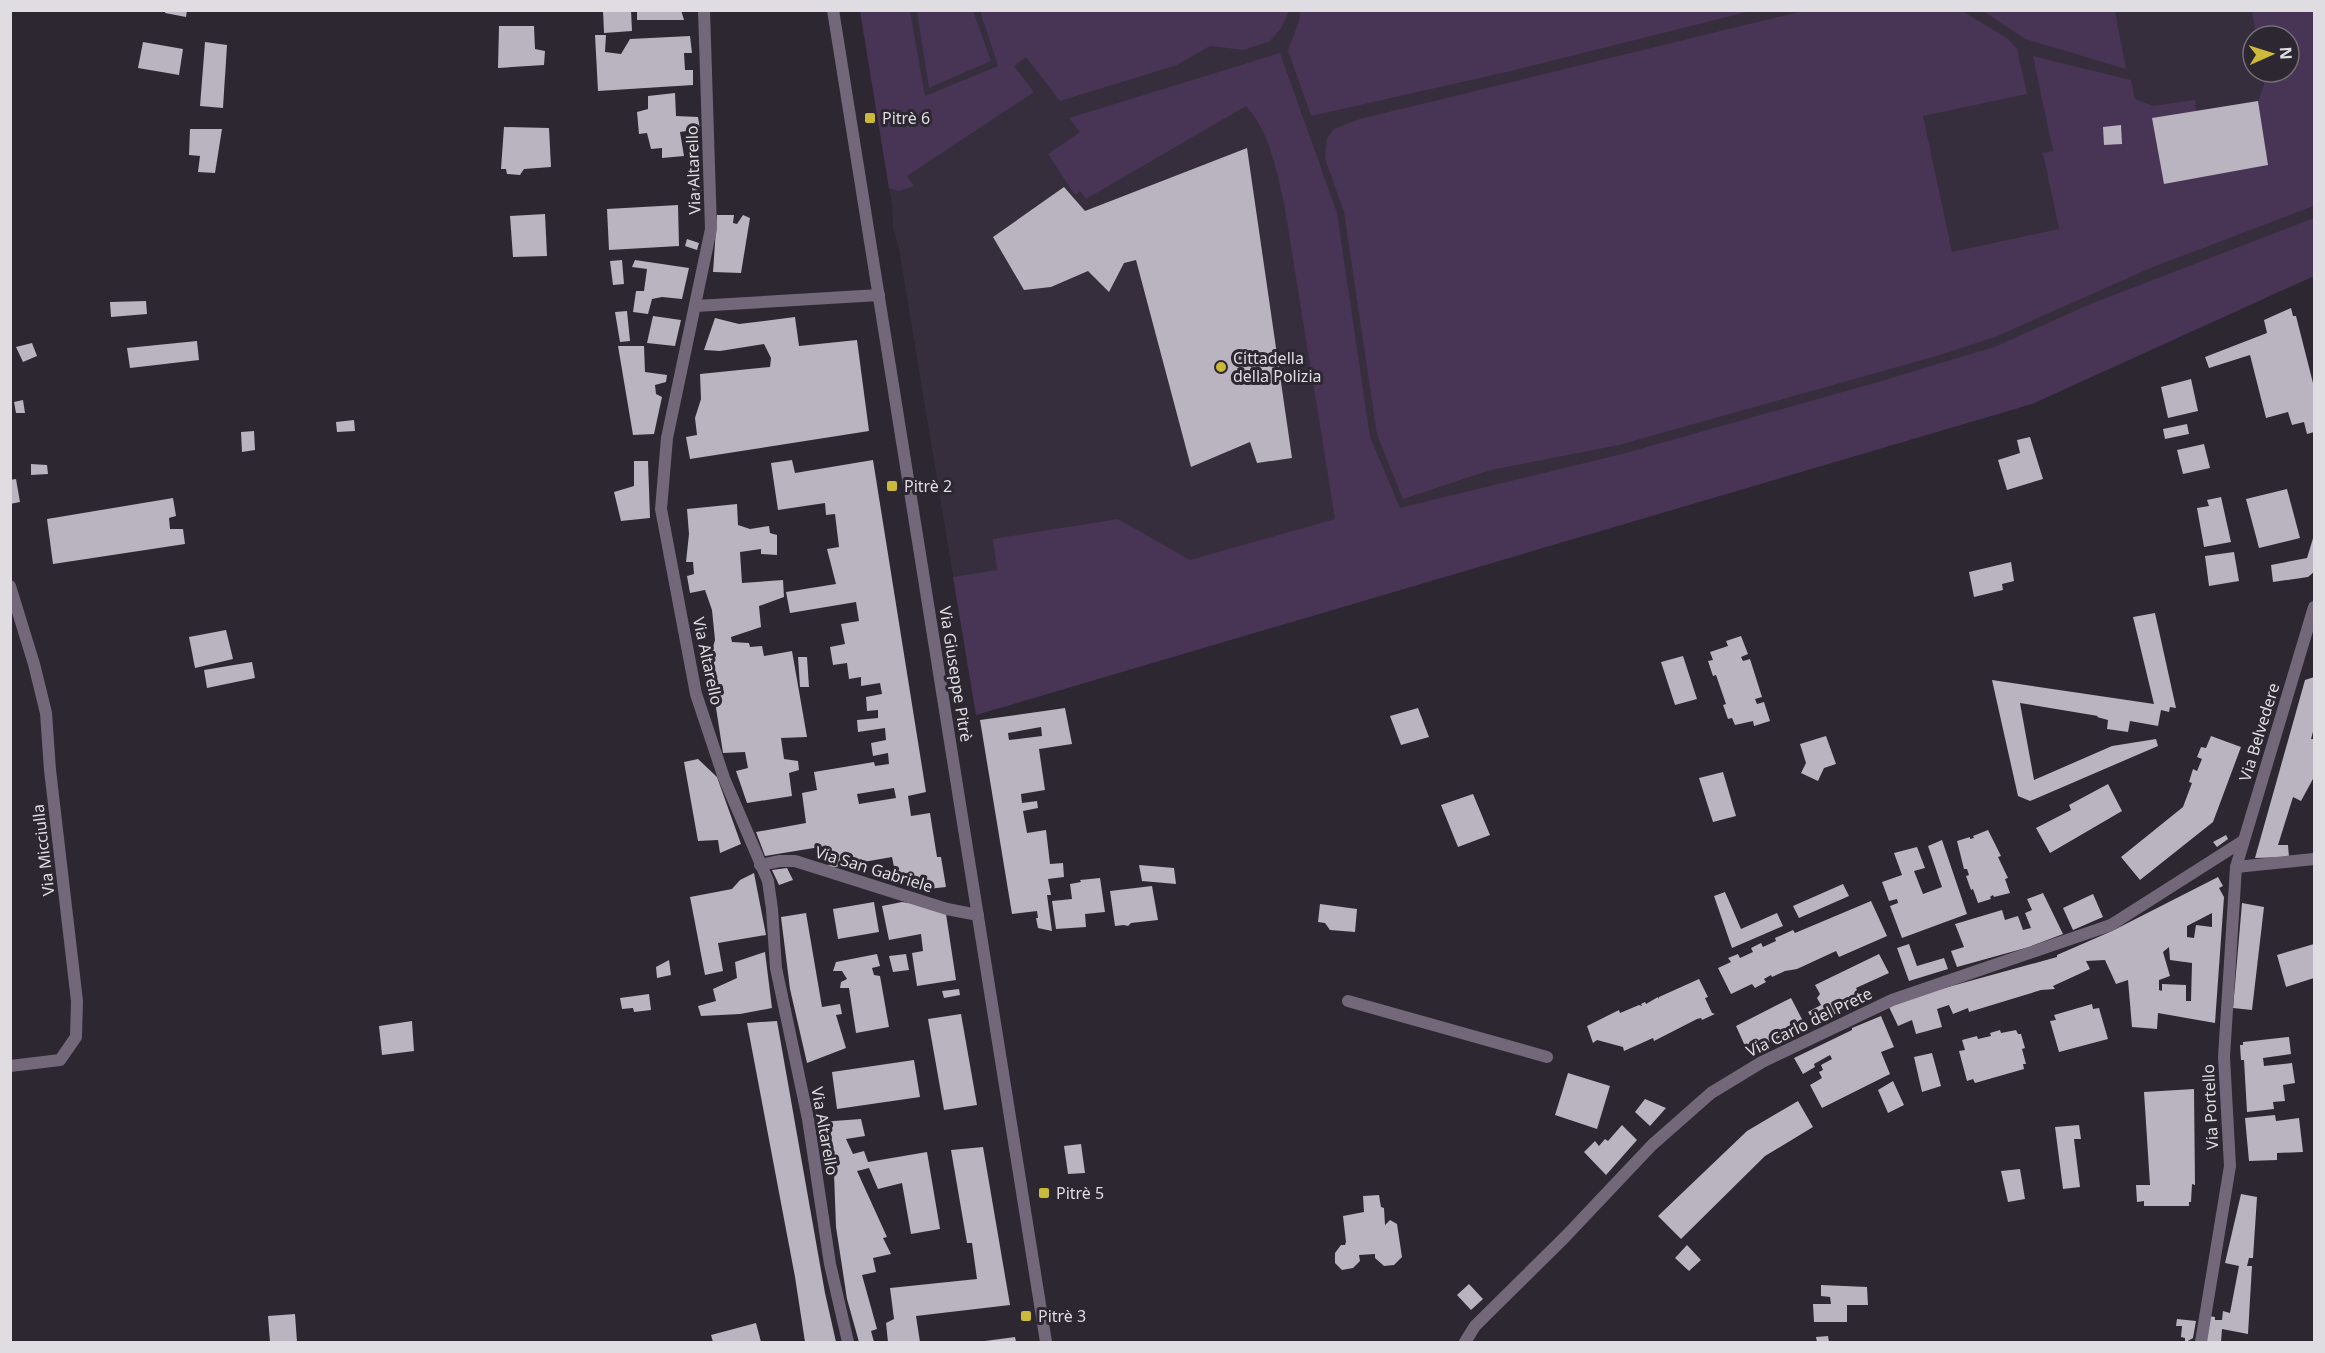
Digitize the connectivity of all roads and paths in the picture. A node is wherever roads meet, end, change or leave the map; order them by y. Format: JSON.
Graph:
{"nodes":[{"id":1,"x":704,"y":10,"type":"edge"},
{"id":2,"x":833,"y":10,"type":"edge"},
{"id":3,"x":879,"y":295,"type":"junction"},
{"id":4,"x":696,"y":306,"type":"junction"},
{"id":5,"x":10,"y":586,"type":"edge"},
{"id":6,"x":2314,"y":607,"type":"edge"},
{"id":7,"x":2243,"y":841,"type":"junction"},
{"id":8,"x":2314,"y":859,"type":"edge"},
{"id":9,"x":760,"y":865,"type":"junction"},
{"id":10,"x":2236,"y":867,"type":"junction"},
{"id":11,"x":978,"y":915,"type":"junction"},
{"id":12,"x":1347,"y":1001,"type":"dead end"},
{"id":13,"x":1547,"y":1057,"type":"dead end"},
{"id":14,"x":10,"y":1066,"type":"edge"},
{"id":15,"x":848,"y":1342,"type":"edge"},
{"id":16,"x":1046,"y":1342,"type":"edge"},
{"id":17,"x":1465,"y":1342,"type":"edge"},
{"id":18,"x":2201,"y":1342,"type":"edge"}],
"edges":[{"from":1,"to":4,"type":"street","name":"Via Altarello"},
{"from":2,"to":3,"type":"street","name":"Via Giuseppe Pitrè"},
{"from":3,"to":4,"type":"street"},
{"from":3,"to":11,"type":"street","name":"Via Giuseppe Pitrè"},
{"from":4,"to":9,"type":"street","name":"Via Altarello"},
{"from":5,"to":14,"type":"street","name":"Via Micciulla"},
{"from":6,"to":7,"type":"street","name":"Via Belvedere"},
{"from":7,"to":10,"type":"street","name":"Via Belvedere"},
{"from":7,"to":17,"type":"street","name":"Via Carlo del Prete"},
{"from":8,"to":10,"type":"street"},
{"from":9,"to":11,"type":"street","name":"Via San Gabriele"},
{"from":9,"to":15,"type":"street","name":"Via Altarello"},
{"from":10,"to":18,"type":"street","name":"Via Portello"},
{"from":11,"to":16,"type":"street","name":"Via Giuseppe Pitrè"},
{"from":12,"to":13,"type":"street"}]}
